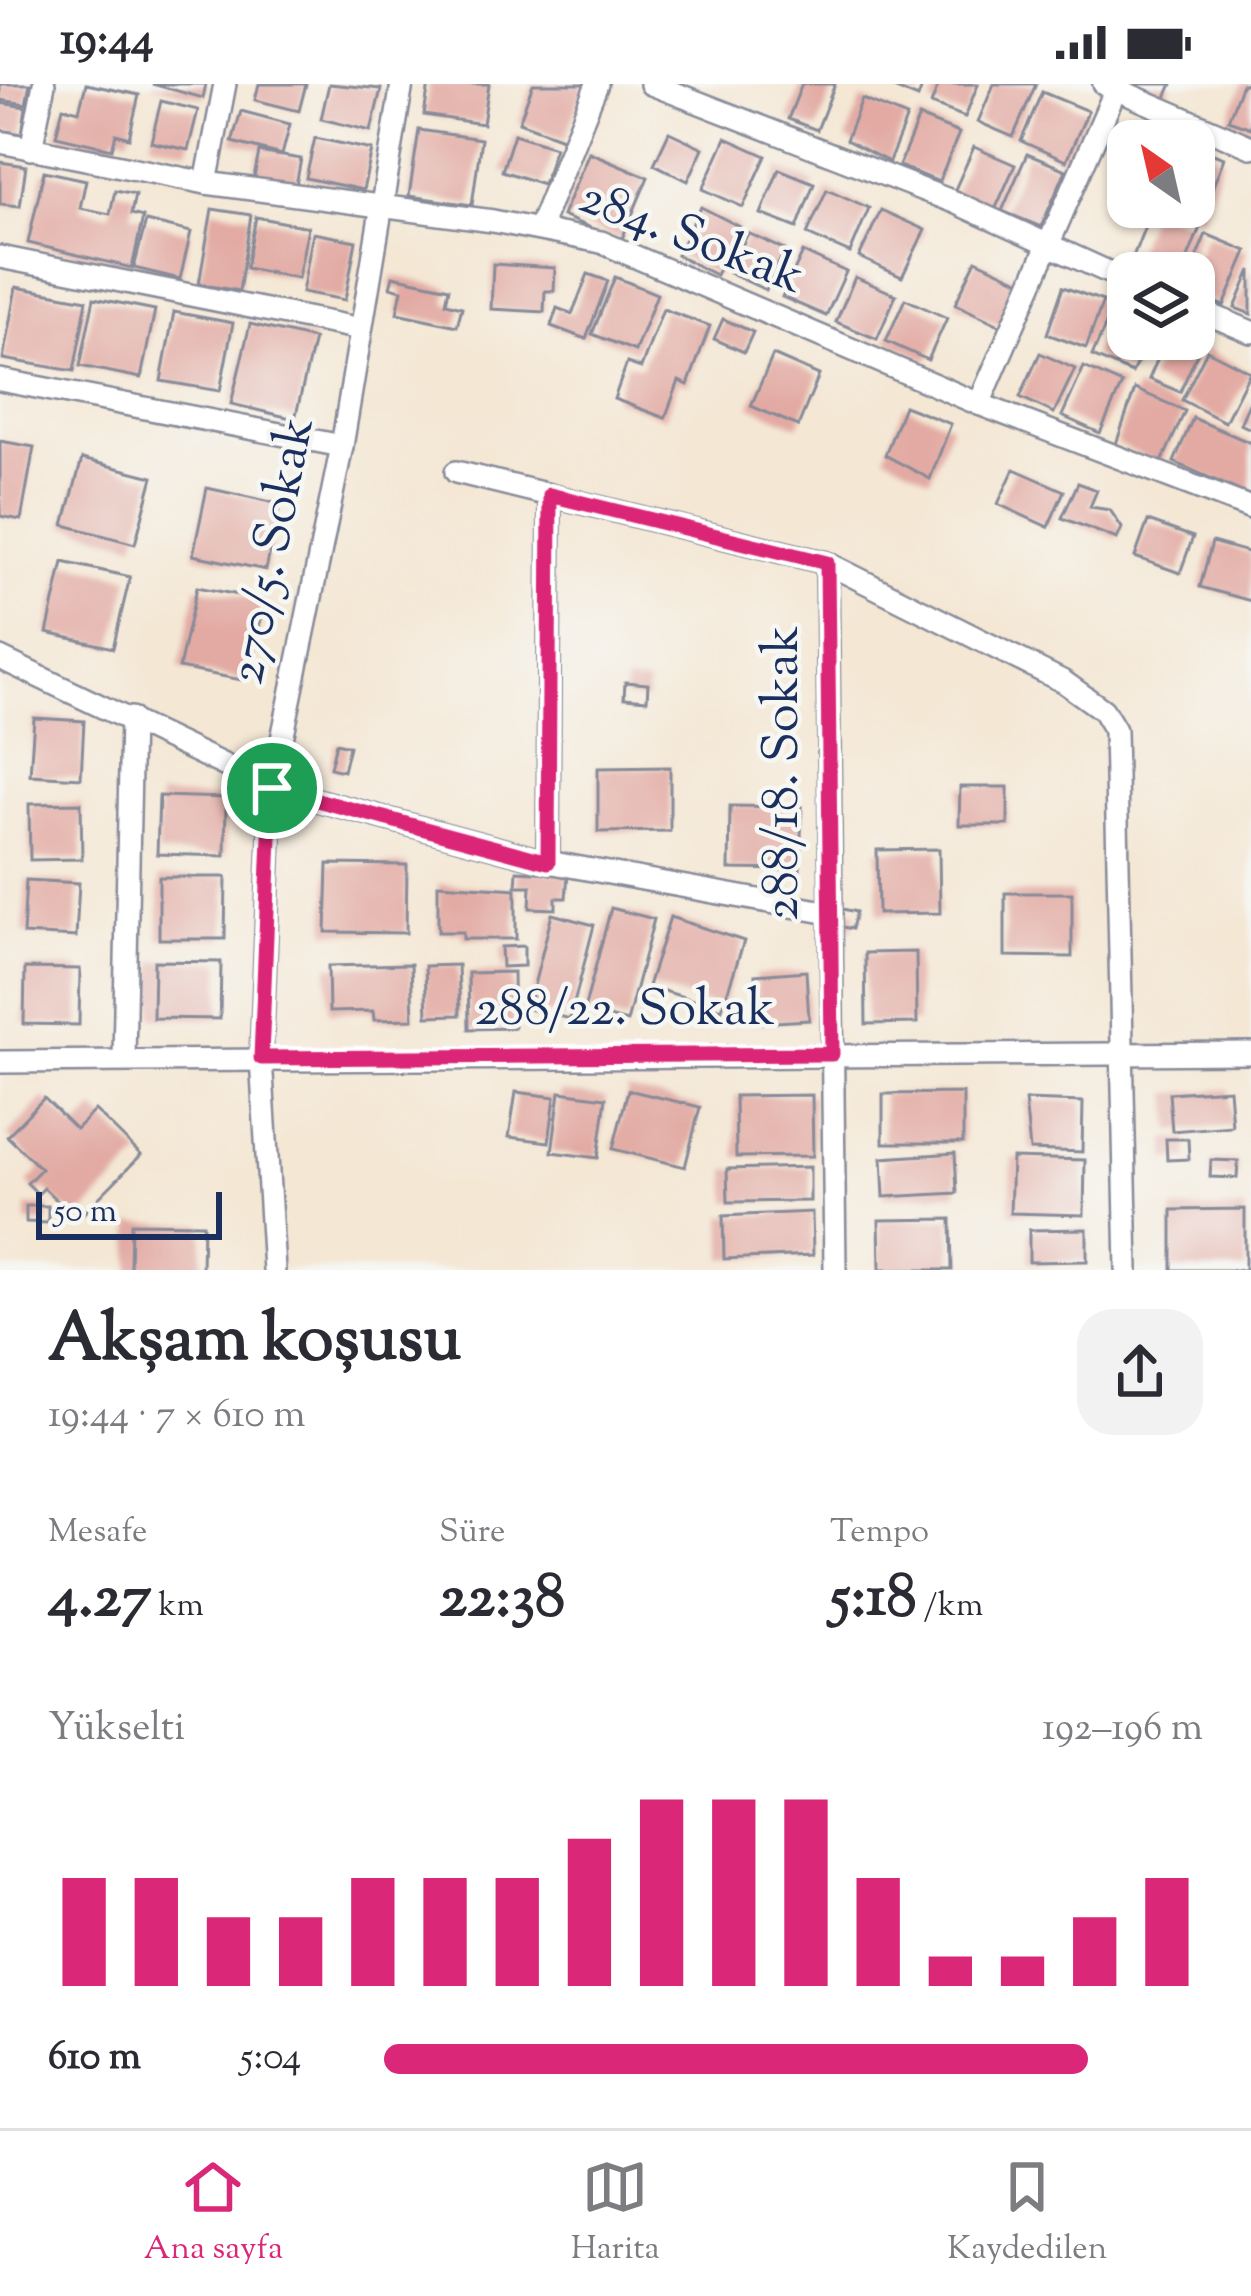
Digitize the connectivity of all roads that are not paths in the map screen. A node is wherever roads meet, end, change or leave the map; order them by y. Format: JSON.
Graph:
{"nodes":[{"id":1,"x":44,"y":84,"type":"edge"},
{"id":2,"x":225,"y":84,"type":"edge"},
{"id":3,"x":402,"y":84,"type":"edge"},
{"id":4,"x":597,"y":84,"type":"edge"},
{"id":5,"x":651,"y":84,"type":"edge"},
{"id":6,"x":1110,"y":87,"type":"edge"},
{"id":7,"x":0,"y":142,"type":"edge"},
{"id":8,"x":1251,"y":147,"type":"edge"},
{"id":9,"x":31,"y":149,"type":"junction"},
{"id":10,"x":206,"y":183,"type":"junction"},
{"id":11,"x":380,"y":210,"type":"junction"},
{"id":12,"x":539,"y":228,"type":"junction"},
{"id":13,"x":1048,"y":245,"type":"junction"},
{"id":14,"x":0,"y":257,"type":"edge"},
{"id":15,"x":1107,"y":272,"type":"edge"},
{"id":16,"x":1215,"y":317,"type":"edge"},
{"id":17,"x":361,"y":329,"type":"junction"},
{"id":18,"x":1251,"y":332,"type":"edge"},
{"id":19,"x":0,"y":380,"type":"edge"},
{"id":20,"x":980,"y":404,"type":"junction"},
{"id":21,"x":342,"y":446,"type":"junction"},
{"id":22,"x":456,"y":472,"type":"dead end"},
{"id":23,"x":550,"y":495,"type":"junction"},
{"id":24,"x":1251,"y":508,"type":"edge"},
{"id":25,"x":827,"y":563,"type":"junction"},
{"id":26,"x":0,"y":658,"type":"edge"},
{"id":27,"x":130,"y":718,"type":"junction"},
{"id":28,"x":272,"y":788,"type":"junction"},
{"id":29,"x":548,"y":862,"type":"junction"},
{"id":30,"x":830,"y":913,"type":"junction"},
{"id":31,"x":1251,"y":1053,"type":"edge"},
{"id":32,"x":832,"y":1054,"type":"junction"},
{"id":33,"x":1126,"y":1054,"type":"junction"},
{"id":34,"x":261,"y":1058,"type":"junction"},
{"id":35,"x":124,"y":1059,"type":"junction"},
{"id":36,"x":0,"y":1062,"type":"edge"},
{"id":37,"x":274,"y":1270,"type":"edge"},
{"id":38,"x":835,"y":1270,"type":"edge"},
{"id":39,"x":1127,"y":1270,"type":"edge"}],
"edges":[{"from":1,"to":9,"type":"street"},
{"from":2,"to":10,"type":"street"},
{"from":3,"to":11,"type":"street","name":"270/5. Sokak"},
{"from":4,"to":12,"type":"street"},
{"from":5,"to":13,"type":"street"},
{"from":6,"to":8,"type":"street"},
{"from":6,"to":13,"type":"street"},
{"from":7,"to":9,"type":"street","name":"284. Sokak"},
{"from":9,"to":10,"type":"street","name":"284. Sokak"},
{"from":10,"to":11,"type":"street","name":"284. Sokak"},
{"from":11,"to":12,"type":"street","name":"284. Sokak"},
{"from":11,"to":17,"type":"street","name":"270/5. Sokak"},
{"from":12,"to":20,"type":"street","name":"284. Sokak"},
{"from":13,"to":15,"type":"street"},
{"from":13,"to":20,"type":"street"},
{"from":14,"to":17,"type":"street"},
{"from":16,"to":18,"type":"street"},
{"from":17,"to":21,"type":"street","name":"270/5. Sokak"},
{"from":19,"to":21,"type":"street"},
{"from":20,"to":24,"type":"street","name":"284. Sokak"},
{"from":21,"to":28,"type":"street","name":"270/5. Sokak"},
{"from":22,"to":23,"type":"street"},
{"from":23,"to":25,"type":"street"},
{"from":23,"to":29,"type":"street"},
{"from":25,"to":30,"type":"street","name":"288/18. Sokak"},
{"from":25,"to":33,"type":"street"},
{"from":26,"to":27,"type":"street"},
{"from":27,"to":28,"type":"street"},
{"from":27,"to":35,"type":"street"},
{"from":28,"to":29,"type":"street"},
{"from":28,"to":34,"type":"street","name":"270/5. Sokak"},
{"from":29,"to":30,"type":"street"},
{"from":30,"to":32,"type":"street","name":"288/18. Sokak"},
{"from":31,"to":33,"type":"street","name":"288/22. Sokak"},
{"from":32,"to":33,"type":"street","name":"288/22. Sokak"},
{"from":32,"to":34,"type":"street","name":"288/22. Sokak"},
{"from":32,"to":38,"type":"street","name":"288/18. Sokak"},
{"from":33,"to":39,"type":"street"},
{"from":34,"to":35,"type":"street","name":"288/22. Sokak"},
{"from":34,"to":37,"type":"street","name":"270/5. Sokak"},
{"from":35,"to":36,"type":"street","name":"288/22. Sokak"}]}
